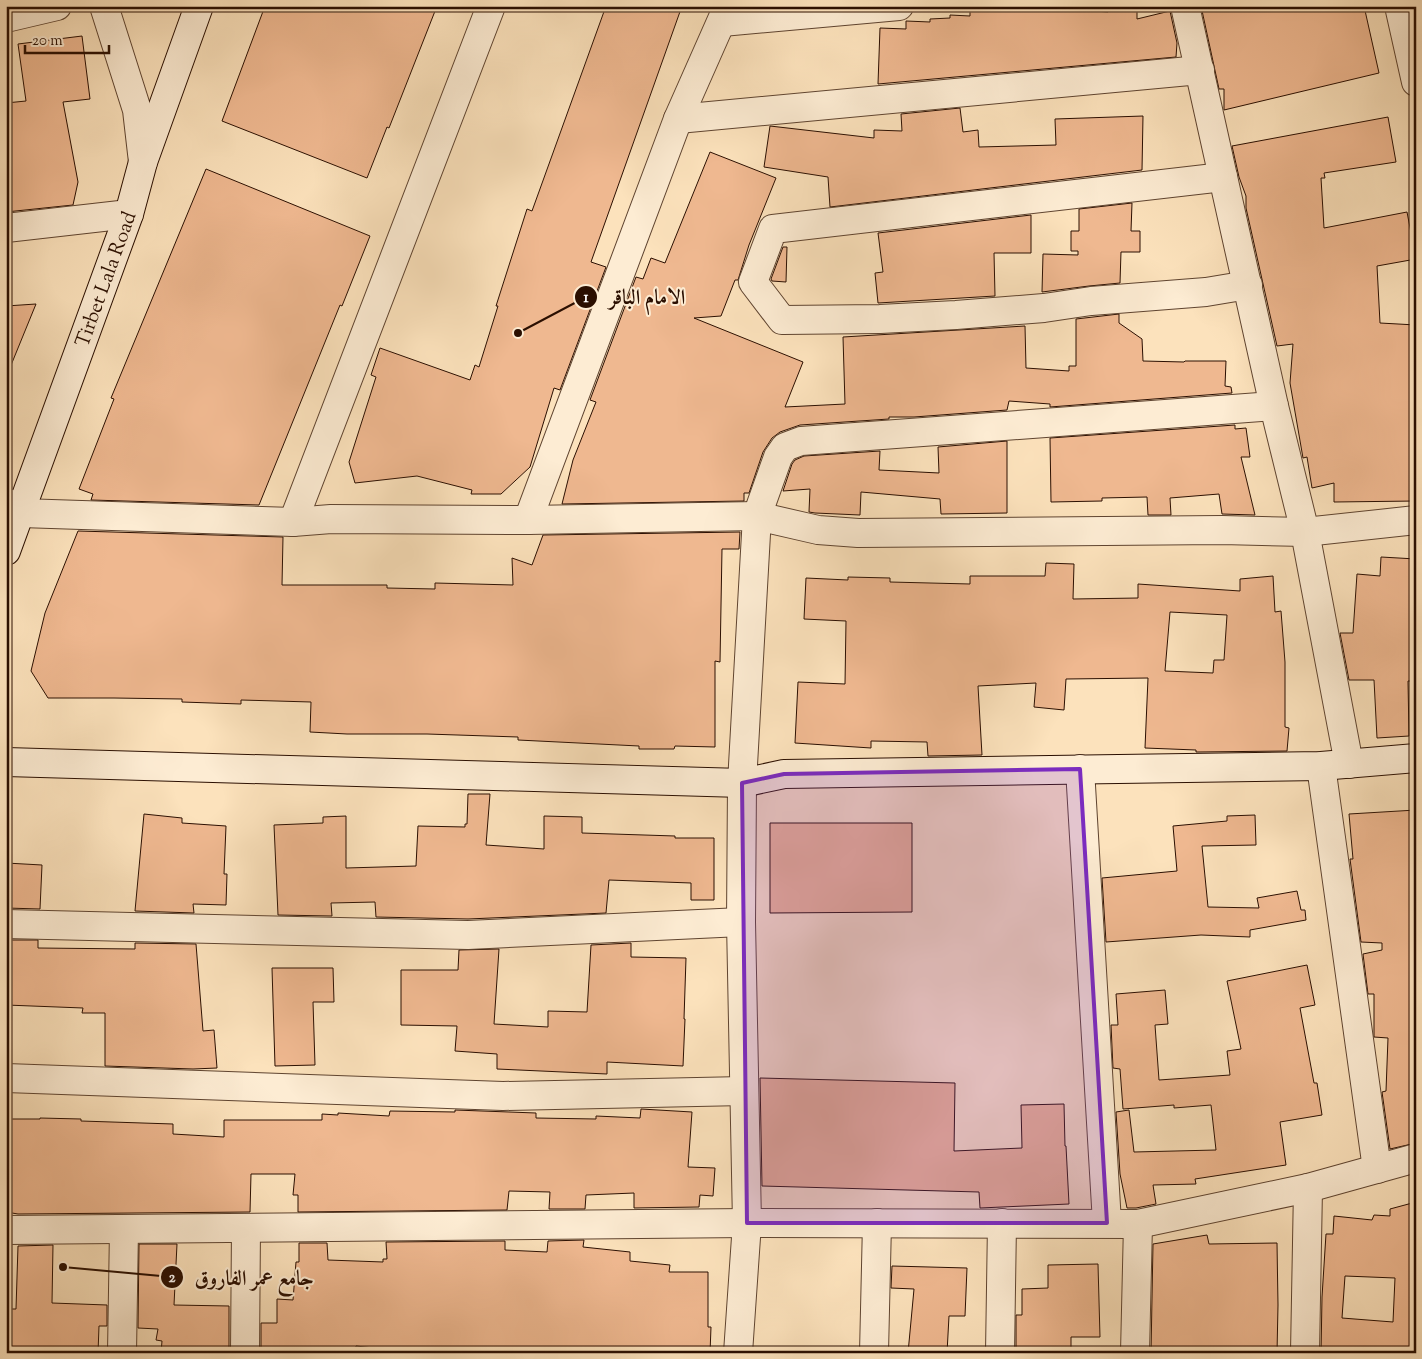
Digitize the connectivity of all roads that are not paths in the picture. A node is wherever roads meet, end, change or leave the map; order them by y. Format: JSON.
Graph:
{"nodes":[{"id":1,"x":57,"y":6,"type":"edge"},
{"id":2,"x":104,"y":6,"type":"edge"},
{"id":3,"x":199,"y":6,"type":"edge"},
{"id":4,"x":491,"y":6,"type":"edge"},
{"id":5,"x":899,"y":6,"type":"edge"},
{"id":6,"x":1185,"y":6,"type":"edge"},
{"id":7,"x":1399,"y":6,"type":"edge"},
{"id":8,"x":725,"y":14,"type":"edge"},
{"id":9,"x":6,"y":18,"type":"edge"},
{"id":10,"x":1200,"y":70,"type":"junction"},
{"id":11,"x":1416,"y":82,"type":"edge"},
{"id":12,"x":678,"y":119,"type":"junction"},
{"id":13,"x":143,"y":162,"type":"junction"},
{"id":14,"x":1224,"y":177,"type":"junction"},
{"id":15,"x":129,"y":214,"type":"junction"},
{"id":16,"x":6,"y":228,"type":"edge"},
{"id":17,"x":1248,"y":285,"type":"junction"},
{"id":18,"x":1274,"y":406,"type":"junction"},
{"id":19,"x":14,"y":507,"type":"edge"},
{"id":20,"x":757,"y":516,"type":"junction"},
{"id":21,"x":528,"y":520,"type":"junction"},
{"id":22,"x":1416,"y":520,"type":"edge"},
{"id":23,"x":293,"y":522,"type":"junction"},
{"id":24,"x":1305,"y":532,"type":"junction"},
{"id":25,"x":6,"y":551,"type":"edge"},
{"id":26,"x":1416,"y":758,"type":"edge"},
{"id":27,"x":6,"y":762,"type":"edge"},
{"id":28,"x":1349,"y":764,"type":"junction"},
{"id":29,"x":1321,"y":766,"type":"junction"},
{"id":30,"x":1080,"y":769,"type":"junction"},
{"id":31,"x":742,"y":783,"type":"junction"},
{"id":32,"x":741,"y":922,"type":"junction"},
{"id":33,"x":6,"y":924,"type":"edge"},
{"id":34,"x":6,"y":1078,"type":"edge"},
{"id":35,"x":744,"y":1091,"type":"junction"},
{"id":36,"x":1416,"y":1158,"type":"edge"},
{"id":37,"x":1376,"y":1170,"type":"junction"},
{"id":38,"x":1308,"y":1188,"type":"junction"},
{"id":39,"x":747,"y":1223,"type":"junction"},
{"id":40,"x":877,"y":1223,"type":"junction"},
{"id":41,"x":1002,"y":1223,"type":"junction"},
{"id":42,"x":1107,"y":1224,"type":"junction"},
{"id":43,"x":1138,"y":1224,"type":"junction"},
{"id":44,"x":246,"y":1228,"type":"junction"},
{"id":45,"x":124,"y":1229,"type":"junction"},
{"id":46,"x":6,"y":1230,"type":"edge"},
{"id":47,"x":122,"y":1353,"type":"edge"},
{"id":48,"x":245,"y":1353,"type":"edge"},
{"id":49,"x":738,"y":1353,"type":"edge"},
{"id":50,"x":874,"y":1353,"type":"edge"},
{"id":51,"x":1000,"y":1353,"type":"edge"},
{"id":52,"x":1134,"y":1353,"type":"edge"},
{"id":53,"x":1305,"y":1353,"type":"edge"}],
"edges":[{"from":1,"to":9,"type":"street"},
{"from":2,"to":13,"type":"street"},
{"from":3,"to":13,"type":"street","name":"Tirbet Lala Road"},
{"from":4,"to":23,"type":"street"},
{"from":5,"to":8,"type":"street"},
{"from":6,"to":10,"type":"street"},
{"from":7,"to":11,"type":"street"},
{"from":8,"to":12,"type":"street"},
{"from":10,"to":12,"type":"street"},
{"from":10,"to":14,"type":"street"},
{"from":12,"to":21,"type":"street"},
{"from":13,"to":15,"type":"street","name":"Tirbet Lala Road"},
{"from":14,"to":17,"type":"street"},
{"from":14,"to":17,"type":"street"},
{"from":15,"to":16,"type":"street"},
{"from":15,"to":19,"type":"street","name":"Tirbet Lala Road"},
{"from":17,"to":18,"type":"street"},
{"from":18,"to":20,"type":"street"},
{"from":18,"to":24,"type":"street"},
{"from":19,"to":23,"type":"street"},
{"from":19,"to":25,"type":"street","name":"Tirbet Lala Road"},
{"from":20,"to":21,"type":"street"},
{"from":20,"to":24,"type":"street"},
{"from":20,"to":31,"type":"street"},
{"from":21,"to":23,"type":"street"},
{"from":22,"to":24,"type":"street"},
{"from":24,"to":28,"type":"street"},
{"from":26,"to":28,"type":"street"},
{"from":27,"to":31,"type":"street"},
{"from":28,"to":29,"type":"street"},
{"from":29,"to":30,"type":"street"},
{"from":29,"to":37,"type":"street"},
{"from":30,"to":31,"type":"street"},
{"from":30,"to":42,"type":"street"},
{"from":31,"to":32,"type":"street"},
{"from":32,"to":33,"type":"street"},
{"from":32,"to":35,"type":"street"},
{"from":34,"to":35,"type":"street"},
{"from":35,"to":39,"type":"street"},
{"from":36,"to":37,"type":"street"},
{"from":37,"to":38,"type":"street"},
{"from":38,"to":43,"type":"street"},
{"from":38,"to":53,"type":"street"},
{"from":39,"to":40,"type":"street"},
{"from":39,"to":44,"type":"street"},
{"from":39,"to":49,"type":"street"},
{"from":40,"to":41,"type":"street"},
{"from":40,"to":50,"type":"street"},
{"from":41,"to":42,"type":"street"},
{"from":41,"to":51,"type":"street"},
{"from":42,"to":43,"type":"street"},
{"from":43,"to":52,"type":"street"},
{"from":44,"to":45,"type":"street"},
{"from":44,"to":48,"type":"street"},
{"from":45,"to":46,"type":"street"},
{"from":45,"to":47,"type":"street"}]}
